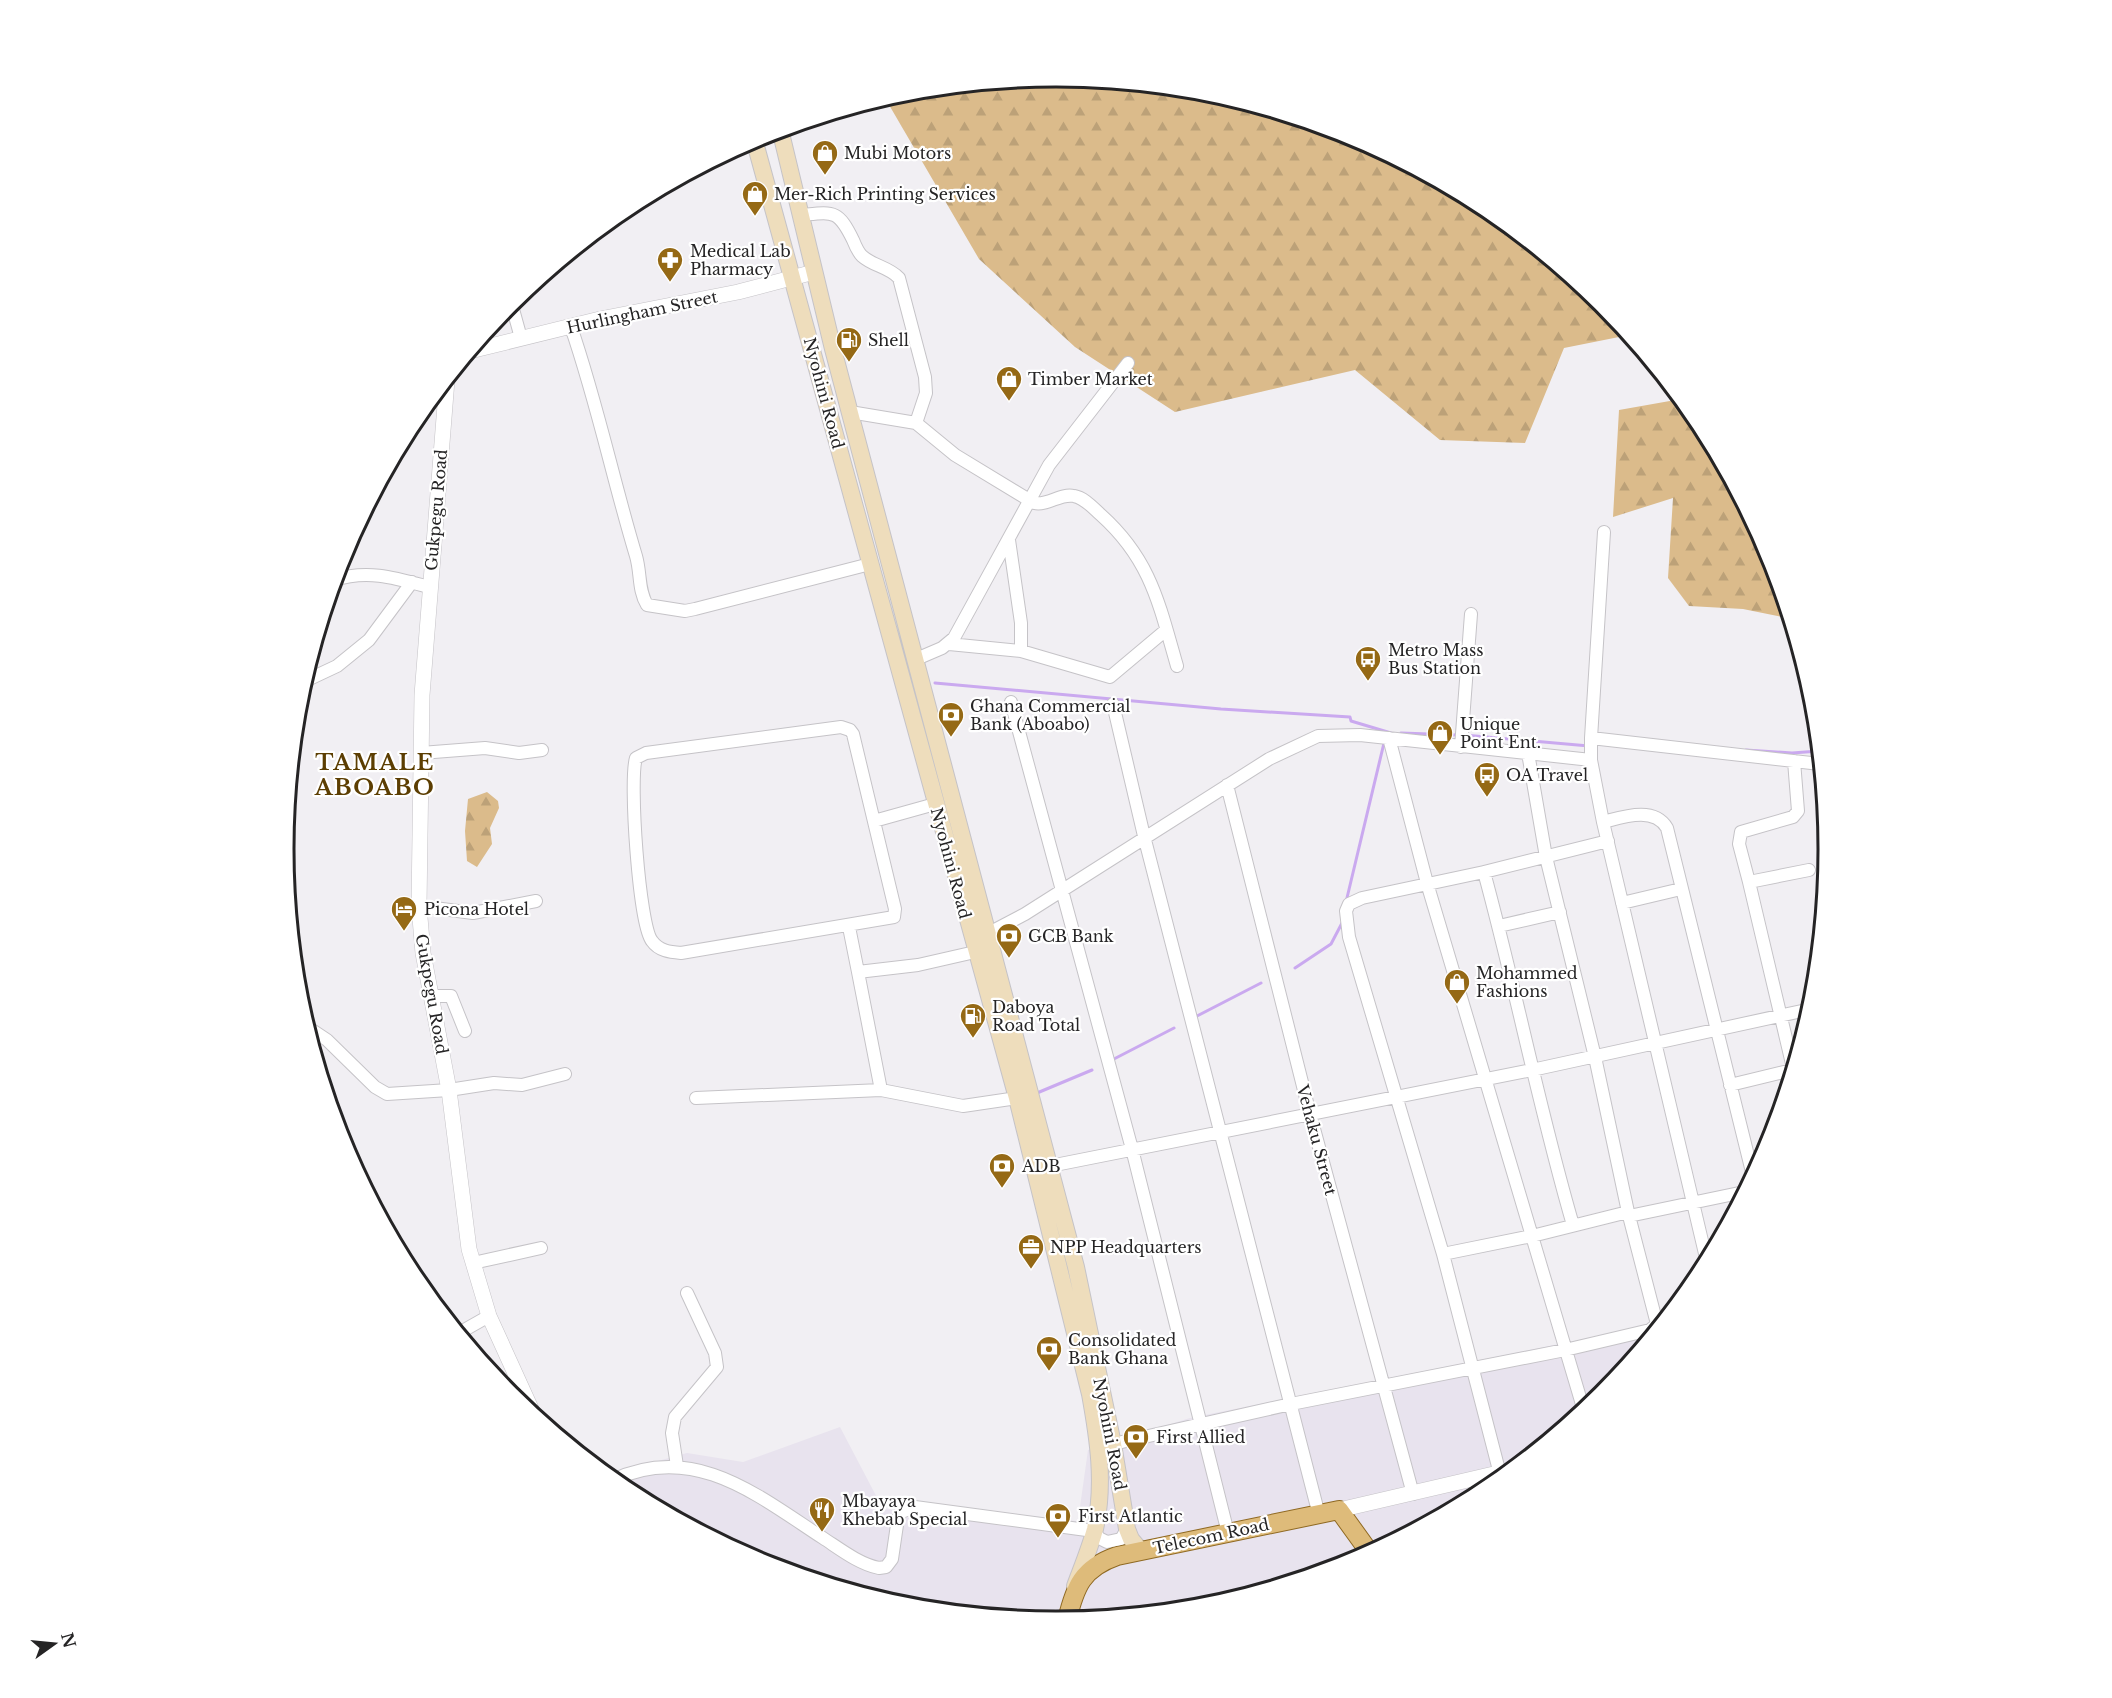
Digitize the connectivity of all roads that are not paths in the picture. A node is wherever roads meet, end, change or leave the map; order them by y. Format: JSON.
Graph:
{"nodes":[{"id":1,"x":782,"y":138,"type":"edge"},
{"id":2,"x":782,"y":138,"type":"edge"},
{"id":3,"x":757,"y":148,"type":"edge"},
{"id":4,"x":756,"y":149,"type":"edge"},
{"id":5,"x":801,"y":215,"type":"junction"},
{"id":6,"x":814,"y":272,"type":"junction"},
{"id":7,"x":792,"y":278,"type":"junction"},
{"id":8,"x":514,"y":313,"type":"edge"},
{"id":9,"x":571,"y":327,"type":"junction"},
{"id":10,"x":521,"y":338,"type":"junction"},
{"id":11,"x":482,"y":348,"type":"edge"},
{"id":12,"x":1128,"y":363,"type":"dead end"},
{"id":13,"x":446,"y":392,"type":"edge"},
{"id":14,"x":850,"y":412,"type":"junction"},
{"id":15,"x":915,"y":423,"type":"junction"},
{"id":16,"x":1028,"y":501,"type":"junction"},
{"id":17,"x":1604,"y":532,"type":"dead end"},
{"id":18,"x":1009,"y":540,"type":"junction"},
{"id":19,"x":870,"y":564,"type":"junction"},
{"id":20,"x":344,"y":577,"type":"edge"},
{"id":21,"x":412,"y":582,"type":"junction"},
{"id":22,"x":429,"y":586,"type":"junction"},
{"id":23,"x":1470,"y":614,"type":"dead end"},
{"id":24,"x":1166,"y":630,"type":"junction"},
{"id":25,"x":949,"y":644,"type":"junction"},
{"id":26,"x":1022,"y":651,"type":"junction"},
{"id":27,"x":914,"y":660,"type":"junction"},
{"id":28,"x":1177,"y":666,"type":"dead end"},
{"id":29,"x":314,"y":677,"type":"edge"},
{"id":30,"x":1011,"y":702,"type":"dead end"},
{"id":31,"x":1113,"y":704,"type":"dead end"},
{"id":32,"x":1389,"y":738,"type":"junction"},
{"id":33,"x":1591,"y":738,"type":"junction"},
{"id":34,"x":1461,"y":747,"type":"junction"},
{"id":35,"x":542,"y":750,"type":"dead end"},
{"id":36,"x":421,"y":753,"type":"junction"},
{"id":37,"x":1528,"y":753,"type":"junction"},
{"id":38,"x":1591,"y":760,"type":"junction"},
{"id":39,"x":1794,"y":761,"type":"junction"},
{"id":40,"x":1812,"y":763,"type":"edge"},
{"id":41,"x":1227,"y":785,"type":"junction"},
{"id":42,"x":935,"y":804,"type":"junction"},
{"id":43,"x":874,"y":821,"type":"junction"},
{"id":44,"x":1603,"y":822,"type":"junction"},
{"id":45,"x":1144,"y":836,"type":"junction"},
{"id":46,"x":1608,"y":841,"type":"junction"},
{"id":47,"x":1546,"y":857,"type":"junction"},
{"id":48,"x":1809,"y":870,"type":"dead end"},
{"id":49,"x":1484,"y":872,"type":"junction"},
{"id":50,"x":1749,"y":882,"type":"junction"},
{"id":51,"x":1427,"y":883,"type":"junction"},
{"id":52,"x":1062,"y":888,"type":"junction"},
{"id":53,"x":1682,"y":889,"type":"junction"},
{"id":54,"x":536,"y":901,"type":"dead end"},
{"id":55,"x":1622,"y":903,"type":"junction"},
{"id":56,"x":419,"y":906,"type":"junction"},
{"id":57,"x":1560,"y":912,"type":"junction"},
{"id":58,"x":1499,"y":926,"type":"junction"},
{"id":59,"x":849,"y":927,"type":"junction"},
{"id":60,"x":987,"y":934,"type":"junction"},
{"id":61,"x":975,"y":952,"type":"junction"},
{"id":62,"x":858,"y":972,"type":"junction"},
{"id":63,"x":431,"y":996,"type":"junction"},
{"id":64,"x":1800,"y":1012,"type":"edge"},
{"id":65,"x":1781,"y":1017,"type":"junction"},
{"id":66,"x":1715,"y":1030,"type":"junction"},
{"id":67,"x":465,"y":1031,"type":"dead end"},
{"id":68,"x":317,"y":1033,"type":"edge"},
{"id":69,"x":1655,"y":1043,"type":"junction"},
{"id":70,"x":1790,"y":1054,"type":"edge"},
{"id":71,"x":1595,"y":1057,"type":"junction"},
{"id":72,"x":1532,"y":1070,"type":"junction"},
{"id":73,"x":1785,"y":1071,"type":"edge"},
{"id":74,"x":565,"y":1074,"type":"dead end"},
{"id":75,"x":1485,"y":1080,"type":"junction"},
{"id":76,"x":1730,"y":1085,"type":"junction"},
{"id":77,"x":449,"y":1090,"type":"junction"},
{"id":78,"x":881,"y":1090,"type":"junction"},
{"id":79,"x":1398,"y":1096,"type":"junction"},
{"id":80,"x":696,"y":1098,"type":"dead end"},
{"id":81,"x":1017,"y":1098,"type":"junction"},
{"id":82,"x":1310,"y":1113,"type":"junction"},
{"id":83,"x":1219,"y":1132,"type":"junction"},
{"id":84,"x":1132,"y":1149,"type":"junction"},
{"id":85,"x":1750,"y":1163,"type":"edge"},
{"id":86,"x":1050,"y":1166,"type":"junction"},
{"id":87,"x":1735,"y":1194,"type":"edge"},
{"id":88,"x":1693,"y":1202,"type":"junction"},
{"id":89,"x":1628,"y":1214,"type":"junction"},
{"id":90,"x":1573,"y":1226,"type":"junction"},
{"id":91,"x":1533,"y":1236,"type":"junction"},
{"id":92,"x":541,"y":1248,"type":"dead end"},
{"id":93,"x":1704,"y":1249,"type":"edge"},
{"id":94,"x":1443,"y":1254,"type":"junction"},
{"id":95,"x":473,"y":1263,"type":"junction"},
{"id":96,"x":687,"y":1293,"type":"dead end"},
{"id":97,"x":489,"y":1316,"type":"junction"},
{"id":98,"x":1656,"y":1319,"type":"edge"},
{"id":99,"x":465,"y":1330,"type":"edge"},
{"id":100,"x":1646,"y":1331,"type":"edge"},
{"id":101,"x":1565,"y":1350,"type":"junction"},
{"id":102,"x":1473,"y":1368,"type":"junction"},
{"id":103,"x":1382,"y":1386,"type":"junction"},
{"id":104,"x":524,"y":1394,"type":"edge"},
{"id":105,"x":1581,"y":1401,"type":"edge"},
{"id":106,"x":1291,"y":1404,"type":"junction"},
{"id":107,"x":1200,"y":1424,"type":"junction"},
{"id":108,"x":1113,"y":1444,"type":"junction"},
{"id":109,"x":677,"y":1466,"type":"junction"},
{"id":110,"x":1503,"y":1466,"type":"edge"},
{"id":111,"x":624,"y":1476,"type":"edge"},
{"id":112,"x":1489,"y":1476,"type":"edge"},
{"id":113,"x":1413,"y":1494,"type":"junction"},
{"id":114,"x":1339,"y":1510,"type":"junction"},
{"id":115,"x":1319,"y":1515,"type":"junction"},
{"id":116,"x":1126,"y":1529,"type":"junction"},
{"id":117,"x":1094,"y":1531,"type":"junction"},
{"id":118,"x":1228,"y":1533,"type":"junction"},
{"id":119,"x":1364,"y":1545,"type":"edge"},
{"id":120,"x":1141,"y":1551,"type":"junction"},
{"id":121,"x":1074,"y":1590,"type":"junction"},
{"id":122,"x":1069,"y":1610,"type":"edge"}],
"edges":[{"from":1,"to":3,"type":"main road"},
{"from":2,"to":5,"type":"main road","name":"Nyohini Road"},
{"from":4,"to":7,"type":"main road","name":"Nyohini Road"},
{"from":5,"to":6,"type":"main road","name":"Nyohini Road"},
{"from":5,"to":15,"type":"street"},
{"from":6,"to":7,"type":"street","name":"Hurlingham Street"},
{"from":6,"to":14,"type":"main road","name":"Nyohini Road"},
{"from":7,"to":9,"type":"street","name":"Hurlingham Street"},
{"from":7,"to":19,"type":"main road","name":"Nyohini Road"},
{"from":8,"to":10,"type":"street"},
{"from":9,"to":10,"type":"street","name":"Hurlingham Street"},
{"from":9,"to":19,"type":"street"},
{"from":10,"to":11,"type":"street","name":"Hurlingham Street"},
{"from":12,"to":16,"type":"street"},
{"from":13,"to":22,"type":"street","name":"Gukpegu Road"},
{"from":14,"to":15,"type":"street"},
{"from":14,"to":27,"type":"main road","name":"Nyohini Road"},
{"from":15,"to":16,"type":"street"},
{"from":16,"to":18,"type":"street"},
{"from":16,"to":24,"type":"street"},
{"from":17,"to":33,"type":"street"},
{"from":18,"to":25,"type":"street"},
{"from":18,"to":26,"type":"street"},
{"from":19,"to":42,"type":"main road","name":"Nyohini Road"},
{"from":20,"to":21,"type":"street"},
{"from":21,"to":22,"type":"street"},
{"from":21,"to":29,"type":"street"},
{"from":22,"to":36,"type":"street","name":"Gukpegu Road"},
{"from":23,"to":34,"type":"street"},
{"from":24,"to":26,"type":"street"},
{"from":24,"to":28,"type":"street"},
{"from":25,"to":26,"type":"street"},
{"from":25,"to":27,"type":"street"},
{"from":27,"to":60,"type":"main road","name":"Nyohini Road"},
{"from":30,"to":52,"type":"street"},
{"from":31,"to":45,"type":"street"},
{"from":32,"to":34,"type":"street"},
{"from":32,"to":41,"type":"street"},
{"from":32,"to":51,"type":"street"},
{"from":33,"to":38,"type":"street"},
{"from":33,"to":39,"type":"street"},
{"from":34,"to":37,"type":"street"},
{"from":35,"to":36,"type":"street"},
{"from":36,"to":56,"type":"street","name":"Gukpegu Road"},
{"from":37,"to":38,"type":"street"},
{"from":37,"to":47,"type":"street"},
{"from":38,"to":44,"type":"street"},
{"from":39,"to":40,"type":"street"},
{"from":39,"to":50,"type":"street"},
{"from":41,"to":45,"type":"street"},
{"from":41,"to":82,"type":"street","name":"Vehaku Street"},
{"from":42,"to":43,"type":"street"},
{"from":42,"to":61,"type":"main road","name":"Nyohini Road"},
{"from":43,"to":59,"type":"street"},
{"from":43,"to":59,"type":"street"},
{"from":44,"to":46,"type":"street"},
{"from":44,"to":53,"type":"street"},
{"from":45,"to":52,"type":"street"},
{"from":45,"to":83,"type":"street"},
{"from":46,"to":47,"type":"street"},
{"from":46,"to":55,"type":"street"},
{"from":47,"to":49,"type":"street"},
{"from":47,"to":57,"type":"street"},
{"from":48,"to":50,"type":"street"},
{"from":49,"to":51,"type":"street"},
{"from":49,"to":58,"type":"street"},
{"from":50,"to":65,"type":"street"},
{"from":51,"to":75,"type":"street"},
{"from":51,"to":79,"type":"street"},
{"from":52,"to":60,"type":"street"},
{"from":52,"to":84,"type":"street"},
{"from":53,"to":55,"type":"street"},
{"from":53,"to":66,"type":"street"},
{"from":54,"to":56,"type":"street"},
{"from":55,"to":69,"type":"street"},
{"from":56,"to":63,"type":"street","name":"Gukpegu Road"},
{"from":57,"to":58,"type":"street"},
{"from":57,"to":71,"type":"street"},
{"from":58,"to":72,"type":"street"},
{"from":59,"to":62,"type":"street"},
{"from":60,"to":86,"type":"main road","name":"Nyohini Road"},
{"from":61,"to":62,"type":"street"},
{"from":61,"to":81,"type":"main road","name":"Nyohini Road"},
{"from":62,"to":78,"type":"street"},
{"from":63,"to":67,"type":"street"},
{"from":63,"to":77,"type":"street","name":"Gukpegu Road"},
{"from":64,"to":65,"type":"street"},
{"from":65,"to":66,"type":"street"},
{"from":65,"to":70,"type":"street"},
{"from":66,"to":69,"type":"street"},
{"from":66,"to":76,"type":"street"},
{"from":68,"to":77,"type":"street"},
{"from":69,"to":71,"type":"street"},
{"from":69,"to":88,"type":"street"},
{"from":71,"to":72,"type":"street"},
{"from":71,"to":89,"type":"street"},
{"from":72,"to":75,"type":"street"},
{"from":72,"to":90,"type":"street"},
{"from":73,"to":76,"type":"street"},
{"from":74,"to":77,"type":"street"},
{"from":75,"to":79,"type":"street"},
{"from":75,"to":91,"type":"street"},
{"from":76,"to":85,"type":"street"},
{"from":77,"to":95,"type":"street","name":"Gukpegu Road"},
{"from":78,"to":80,"type":"street"},
{"from":78,"to":81,"type":"street"},
{"from":79,"to":82,"type":"street"},
{"from":79,"to":94,"type":"street"},
{"from":81,"to":117,"type":"main road","name":"Nyohini Road"},
{"from":82,"to":83,"type":"street"},
{"from":82,"to":103,"type":"street","name":"Vehaku Street"},
{"from":83,"to":84,"type":"street"},
{"from":83,"to":106,"type":"street"},
{"from":84,"to":86,"type":"street"},
{"from":84,"to":107,"type":"street"},
{"from":86,"to":108,"type":"main road","name":"Nyohini Road"},
{"from":87,"to":88,"type":"street"},
{"from":88,"to":89,"type":"street"},
{"from":88,"to":93,"type":"street"},
{"from":89,"to":90,"type":"street"},
{"from":89,"to":98,"type":"street"},
{"from":90,"to":91,"type":"street"},
{"from":91,"to":94,"type":"street"},
{"from":91,"to":101,"type":"street"},
{"from":92,"to":95,"type":"street"},
{"from":94,"to":102,"type":"street"},
{"from":95,"to":97,"type":"street","name":"Gukpegu Road"},
{"from":96,"to":109,"type":"street"},
{"from":97,"to":99,"type":"street"},
{"from":97,"to":104,"type":"street","name":"Gukpegu Road"},
{"from":100,"to":101,"type":"street"},
{"from":101,"to":102,"type":"street"},
{"from":101,"to":105,"type":"street"},
{"from":102,"to":103,"type":"street"},
{"from":102,"to":110,"type":"street"},
{"from":103,"to":106,"type":"street"},
{"from":103,"to":113,"type":"street","name":"Vehaku Street"},
{"from":106,"to":107,"type":"street"},
{"from":106,"to":115,"type":"street"},
{"from":107,"to":108,"type":"street"},
{"from":107,"to":118,"type":"street"},
{"from":108,"to":116,"type":"main road","name":"Nyohini Road"},
{"from":109,"to":111,"type":"street"},
{"from":109,"to":117,"type":"street"},
{"from":112,"to":113,"type":"street"},
{"from":113,"to":114,"type":"street"},
{"from":114,"to":115,"type":"main road","name":"Telecom Road"},
{"from":114,"to":119,"type":"main road"},
{"from":115,"to":118,"type":"main road","name":"Telecom Road"},
{"from":116,"to":117,"type":"street"},
{"from":116,"to":120,"type":"main road","name":"Nyohini Road"},
{"from":117,"to":121,"type":"main road","name":"Nyohini Road"},
{"from":118,"to":120,"type":"main road","name":"Telecom Road"},
{"from":120,"to":121,"type":"main road","name":"Telecom Road"},
{"from":121,"to":122,"type":"main road","name":"Telecom Road"}]}
